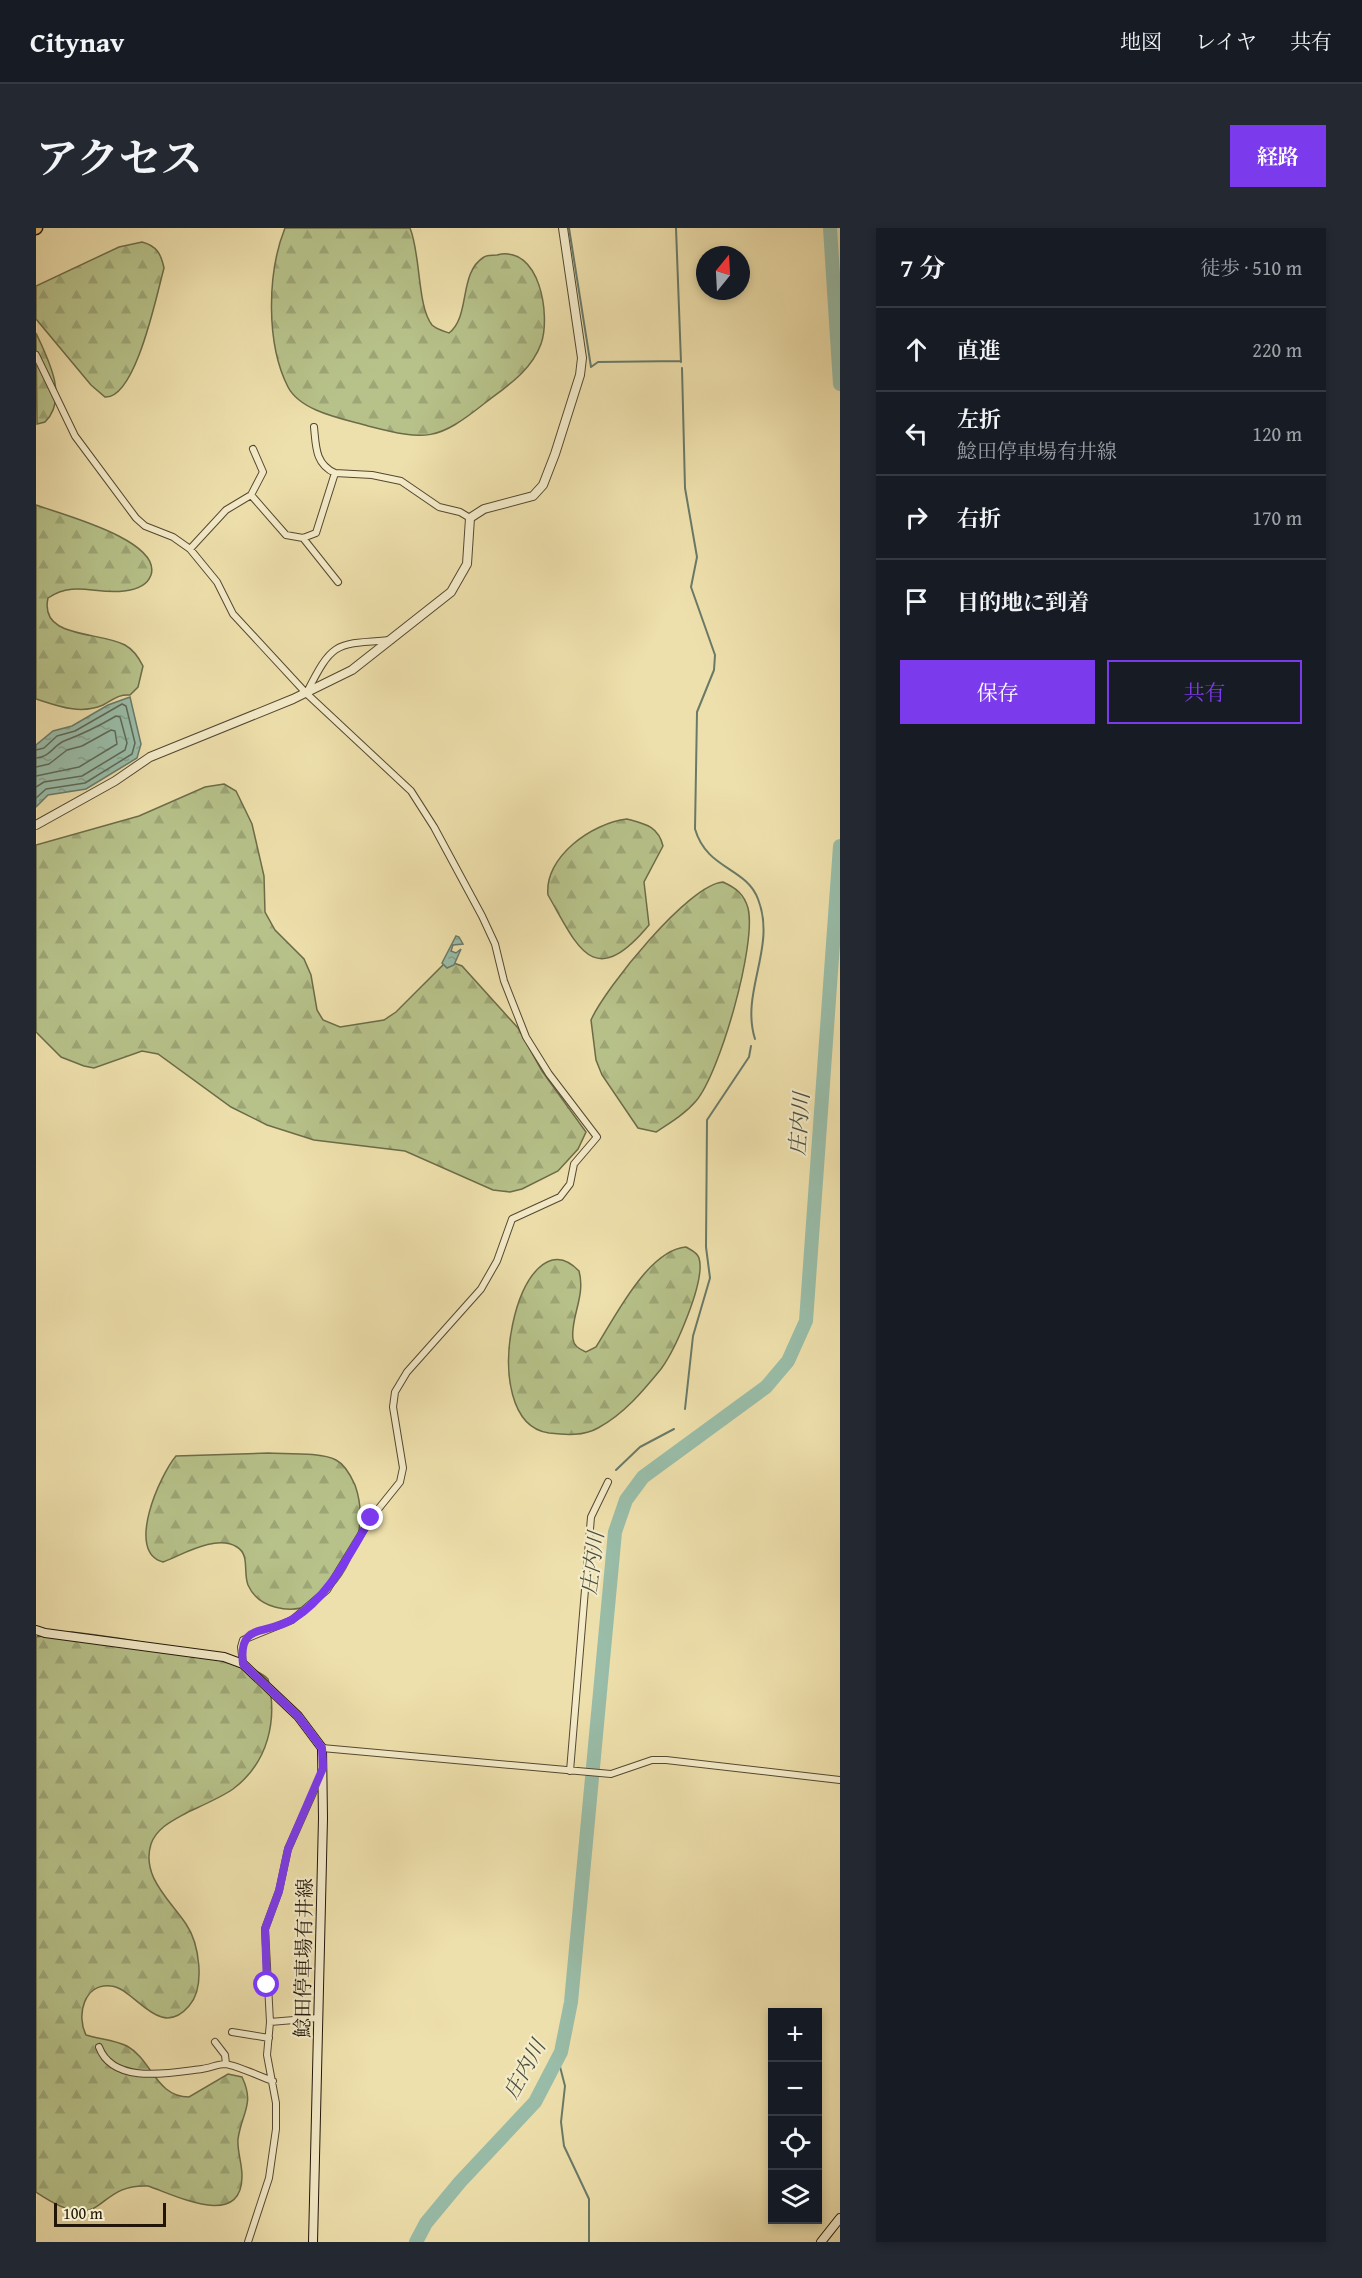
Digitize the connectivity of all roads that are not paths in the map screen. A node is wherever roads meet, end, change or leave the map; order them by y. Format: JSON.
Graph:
{"nodes":[{"id":1,"x":563,"y":228,"type":"edge"},
{"id":2,"x":36,"y":355,"type":"edge"},
{"id":3,"x":314,"y":427,"type":"dead end"},
{"id":4,"x":253,"y":449,"type":"dead end"},
{"id":5,"x":335,"y":473,"type":"junction"},
{"id":6,"x":251,"y":495,"type":"junction"},
{"id":7,"x":470,"y":518,"type":"junction"},
{"id":8,"x":303,"y":538,"type":"junction"},
{"id":9,"x":190,"y":549,"type":"junction"},
{"id":10,"x":338,"y":582,"type":"dead end"},
{"id":11,"x":392,"y":640,"type":"junction"},
{"id":12,"x":306,"y":693,"type":"junction"},
{"id":13,"x":36,"y":825,"type":"edge"},
{"id":14,"x":608,"y":1482,"type":"dead end"},
{"id":15,"x":36,"y":1630,"type":"edge"},
{"id":16,"x":243,"y":1664,"type":"junction"},
{"id":17,"x":322,"y":1748,"type":"junction"},
{"id":18,"x":323,"y":1768,"type":"junction"},
{"id":19,"x":571,"y":1771,"type":"junction"},
{"id":20,"x":840,"y":1780,"type":"edge"},
{"id":21,"x":318,"y":2018,"type":"junction"},
{"id":22,"x":270,"y":2022,"type":"junction"},
{"id":23,"x":232,"y":2032,"type":"dead end"},
{"id":24,"x":269,"y":2038,"type":"junction"},
{"id":25,"x":215,"y":2042,"type":"dead end"},
{"id":26,"x":99,"y":2047,"type":"dead end"},
{"id":27,"x":226,"y":2064,"type":"junction"},
{"id":28,"x":273,"y":2081,"type":"junction"},
{"id":29,"x":840,"y":2219,"type":"edge"},
{"id":30,"x":248,"y":2242,"type":"edge"},
{"id":31,"x":313,"y":2242,"type":"edge"},
{"id":32,"x":821,"y":2242,"type":"edge"}],
"edges":[{"from":1,"to":7,"type":"street"},
{"from":2,"to":9,"type":"street"},
{"from":3,"to":5,"type":"street"},
{"from":4,"to":6,"type":"street"},
{"from":5,"to":7,"type":"street"},
{"from":5,"to":8,"type":"street"},
{"from":6,"to":8,"type":"street"},
{"from":6,"to":9,"type":"street"},
{"from":7,"to":11,"type":"street"},
{"from":8,"to":10,"type":"street"},
{"from":9,"to":12,"type":"street"},
{"from":11,"to":12,"type":"street"},
{"from":11,"to":12,"type":"street"},
{"from":12,"to":13,"type":"street"},
{"from":12,"to":16,"type":"street"},
{"from":14,"to":19,"type":"street"},
{"from":15,"to":16,"type":"main road"},
{"from":16,"to":17,"type":"main road"},
{"from":17,"to":18,"type":"main road","name":"鯰田停車場有井線"},
{"from":17,"to":19,"type":"street"},
{"from":18,"to":21,"type":"main road","name":"鯰田停車場有井線"},
{"from":18,"to":22,"type":"street"},
{"from":19,"to":20,"type":"street"},
{"from":21,"to":22,"type":"street"},
{"from":21,"to":31,"type":"main road","name":"鯰田停車場有井線"},
{"from":22,"to":24,"type":"street"},
{"from":23,"to":24,"type":"street"},
{"from":24,"to":28,"type":"street"},
{"from":25,"to":27,"type":"street"},
{"from":26,"to":27,"type":"street"},
{"from":27,"to":28,"type":"street"},
{"from":28,"to":30,"type":"street"},
{"from":29,"to":32,"type":"main road"}]}
